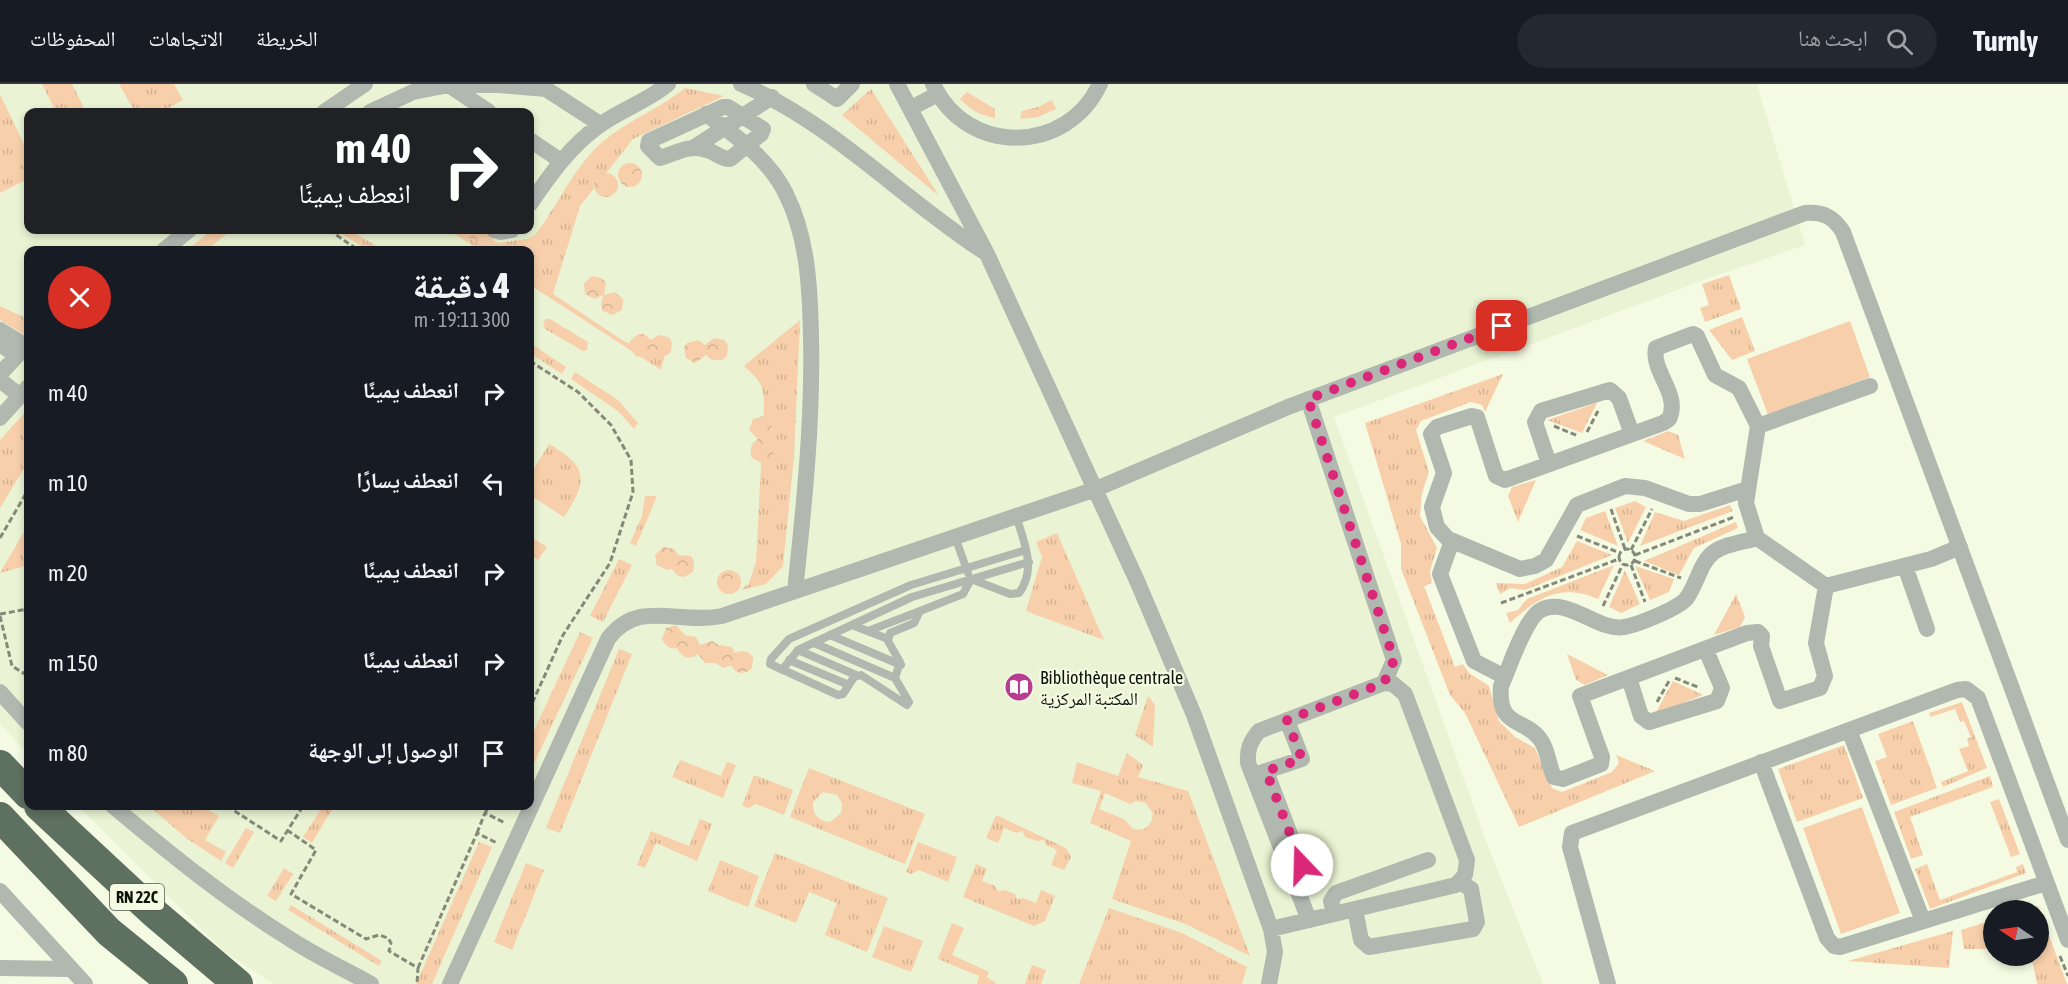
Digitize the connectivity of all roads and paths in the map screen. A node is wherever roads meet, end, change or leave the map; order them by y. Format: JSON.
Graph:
{"nodes":[{"id":1,"x":365,"y":84,"type":"edge"},
{"id":2,"x":668,"y":84,"type":"edge"},
{"id":3,"x":741,"y":84,"type":"edge"},
{"id":4,"x":852,"y":84,"type":"edge"},
{"id":5,"x":897,"y":84,"type":"edge"},
{"id":6,"x":1100,"y":84,"type":"edge"},
{"id":7,"x":449,"y":85,"type":"edge"},
{"id":8,"x":818,"y":85,"type":"edge"},
{"id":9,"x":935,"y":89,"type":"edge"},
{"id":10,"x":772,"y":97,"type":"junction"},
{"id":11,"x":344,"y":107,"type":"edge"},
{"id":12,"x":395,"y":108,"type":"edge"},
{"id":13,"x":483,"y":108,"type":"edge"},
{"id":14,"x":911,"y":108,"type":"junction"},
{"id":15,"x":706,"y":114,"type":"junction"},
{"id":16,"x":744,"y":117,"type":"junction"},
{"id":17,"x":600,"y":124,"type":"junction"},
{"id":18,"x":726,"y":128,"type":"junction"},
{"id":19,"x":534,"y":143,"type":"edge"},
{"id":20,"x":747,"y":144,"type":"junction"},
{"id":21,"x":693,"y":148,"type":"junction"},
{"id":22,"x":561,"y":161,"type":"junction"},
{"id":23,"x":534,"y":198,"type":"edge"},
{"id":24,"x":184,"y":234,"type":"edge"},
{"id":25,"x":335,"y":234,"type":"edge"},
{"id":26,"x":169,"y":246,"type":"edge"},
{"id":27,"x":352,"y":246,"type":"edge"},
{"id":28,"x":987,"y":254,"type":"junction"},
{"id":29,"x":0,"y":330,"type":"edge"},
{"id":30,"x":0,"y":344,"type":"edge"},
{"id":31,"x":24,"y":345,"type":"edge"},
{"id":32,"x":24,"y":348,"type":"edge"},
{"id":33,"x":534,"y":364,"type":"edge"},
{"id":34,"x":4,"y":368,"type":"edge"},
{"id":35,"x":1870,"y":386,"type":"dead end"},
{"id":36,"x":1610,"y":390,"type":"junction"},
{"id":37,"x":24,"y":392,"type":"edge"},
{"id":38,"x":1308,"y":399,"type":"junction"},
{"id":39,"x":0,"y":418,"type":"edge"},
{"id":40,"x":1536,"y":419,"type":"junction"},
{"id":41,"x":1758,"y":426,"type":"junction"},
{"id":42,"x":1632,"y":434,"type":"junction"},
{"id":43,"x":1549,"y":464,"type":"junction"},
{"id":44,"x":1096,"y":489,"type":"junction"},
{"id":45,"x":1747,"y":489,"type":"junction"},
{"id":46,"x":1605,"y":493,"type":"junction"},
{"id":47,"x":1659,"y":493,"type":"junction"},
{"id":48,"x":24,"y":497,"type":"edge"},
{"id":49,"x":1747,"y":512,"type":"junction"},
{"id":50,"x":1016,"y":516,"type":"junction"},
{"id":51,"x":1563,"y":530,"type":"junction"},
{"id":52,"x":956,"y":537,"type":"junction"},
{"id":53,"x":0,"y":538,"type":"edge"},
{"id":54,"x":1757,"y":538,"type":"junction"},
{"id":55,"x":1452,"y":540,"type":"junction"},
{"id":56,"x":1960,"y":547,"type":"junction"},
{"id":57,"x":1625,"y":549,"type":"junction"},
{"id":58,"x":1026,"y":550,"type":"junction"},
{"id":59,"x":1631,"y":550,"type":"junction"},
{"id":60,"x":1620,"y":553,"type":"junction"},
{"id":61,"x":1635,"y":555,"type":"junction"},
{"id":62,"x":1619,"y":559,"type":"junction"},
{"id":63,"x":1029,"y":561,"type":"junction"},
{"id":64,"x":1635,"y":561,"type":"junction"},
{"id":65,"x":1623,"y":564,"type":"junction"},
{"id":66,"x":1631,"y":565,"type":"junction"},
{"id":67,"x":1905,"y":566,"type":"junction"},
{"id":68,"x":967,"y":568,"type":"junction"},
{"id":69,"x":970,"y":579,"type":"junction"},
{"id":70,"x":1694,"y":583,"type":"junction"},
{"id":71,"x":1826,"y":586,"type":"junction"},
{"id":72,"x":795,"y":591,"type":"junction"},
{"id":73,"x":1501,"y":603,"type":"dead end"},
{"id":74,"x":24,"y":610,"type":"edge"},
{"id":75,"x":920,"y":611,"type":"junction"},
{"id":76,"x":0,"y":615,"type":"edge"},
{"id":77,"x":1651,"y":616,"type":"junction"},
{"id":78,"x":1596,"y":620,"type":"junction"},
{"id":79,"x":852,"y":625,"type":"junction"},
{"id":80,"x":1927,"y":629,"type":"dead end"},
{"id":81,"x":868,"y":631,"type":"junction"},
{"id":82,"x":830,"y":635,"type":"junction"},
{"id":83,"x":888,"y":639,"type":"junction"},
{"id":84,"x":814,"y":643,"type":"junction"},
{"id":85,"x":798,"y":650,"type":"junction"},
{"id":86,"x":1706,"y":650,"type":"junction"},
{"id":87,"x":789,"y":660,"type":"junction"},
{"id":88,"x":1394,"y":660,"type":"junction"},
{"id":89,"x":901,"y":665,"type":"junction"},
{"id":90,"x":782,"y":670,"type":"junction"},
{"id":91,"x":24,"y":674,"type":"edge"},
{"id":92,"x":856,"y":675,"type":"junction"},
{"id":93,"x":1505,"y":677,"type":"junction"},
{"id":94,"x":895,"y":678,"type":"junction"},
{"id":95,"x":1629,"y":678,"type":"junction"},
{"id":96,"x":1384,"y":683,"type":"junction"},
{"id":97,"x":849,"y":685,"type":"junction"},
{"id":98,"x":0,"y":692,"type":"edge"},
{"id":99,"x":1405,"y":694,"type":"junction"},
{"id":100,"x":1720,"y":697,"type":"junction"},
{"id":101,"x":534,"y":699,"type":"edge"},
{"id":102,"x":24,"y":719,"type":"edge"},
{"id":103,"x":1287,"y":720,"type":"junction"},
{"id":104,"x":1646,"y":721,"type":"junction"},
{"id":105,"x":1849,"y":730,"type":"junction"},
{"id":106,"x":1761,"y":762,"type":"junction"},
{"id":107,"x":0,"y":765,"type":"edge"},
{"id":108,"x":1259,"y":773,"type":"junction"},
{"id":109,"x":24,"y":790,"type":"edge"},
{"id":110,"x":534,"y":801,"type":"edge"},
{"id":111,"x":43,"y":810,"type":"edge"},
{"id":112,"x":118,"y":810,"type":"edge"},
{"id":113,"x":233,"y":810,"type":"edge"},
{"id":114,"x":300,"y":810,"type":"edge"},
{"id":115,"x":487,"y":810,"type":"edge"},
{"id":116,"x":530,"y":810,"type":"edge"},
{"id":117,"x":485,"y":813,"type":"junction"},
{"id":118,"x":0,"y":817,"type":"edge"},
{"id":119,"x":287,"y":830,"type":"junction"},
{"id":120,"x":521,"y":830,"type":"junction"},
{"id":121,"x":477,"y":833,"type":"junction"},
{"id":122,"x":2068,"y":840,"type":"edge"},
{"id":123,"x":512,"y":850,"type":"junction"},
{"id":124,"x":1428,"y":860,"type":"dead end"},
{"id":125,"x":1460,"y":882,"type":"junction"},
{"id":126,"x":2046,"y":883,"type":"junction"},
{"id":127,"x":0,"y":891,"type":"edge"},
{"id":128,"x":1355,"y":909,"type":"junction"},
{"id":129,"x":1334,"y":913,"type":"junction"},
{"id":130,"x":1308,"y":920,"type":"junction"},
{"id":131,"x":1923,"y":921,"type":"junction"},
{"id":132,"x":1271,"y":928,"type":"junction"},
{"id":133,"x":2068,"y":940,"type":"edge"},
{"id":134,"x":0,"y":968,"type":"edge"},
{"id":135,"x":418,"y":968,"type":"junction"},
{"id":136,"x":69,"y":969,"type":"junction"},
{"id":137,"x":85,"y":984,"type":"edge"},
{"id":138,"x":173,"y":984,"type":"edge"},
{"id":139,"x":238,"y":984,"type":"edge"},
{"id":140,"x":371,"y":984,"type":"edge"},
{"id":141,"x":417,"y":984,"type":"edge"},
{"id":142,"x":450,"y":984,"type":"edge"},
{"id":143,"x":1269,"y":984,"type":"edge"},
{"id":144,"x":1608,"y":984,"type":"edge"}],
"edges":[{"from":1,"to":11,"type":"street"},
{"from":2,"to":17,"type":"street"},
{"from":3,"to":10,"type":"street"},
{"from":4,"to":8,"type":"street"},
{"from":5,"to":14,"type":"street"},
{"from":6,"to":9,"type":"street"},
{"from":7,"to":12,"type":"street"},
{"from":7,"to":13,"type":"street"},
{"from":7,"to":17,"type":"street"},
{"from":9,"to":14,"type":"street"},
{"from":10,"to":16,"type":"street"},
{"from":10,"to":28,"type":"street"},
{"from":14,"to":28,"type":"street"},
{"from":15,"to":16,"type":"street"},
{"from":15,"to":18,"type":"street"},
{"from":15,"to":21,"type":"street"},
{"from":16,"to":18,"type":"street"},
{"from":16,"to":20,"type":"street"},
{"from":17,"to":22,"type":"street"},
{"from":18,"to":20,"type":"street"},
{"from":18,"to":21,"type":"street"},
{"from":19,"to":22,"type":"street"},
{"from":20,"to":21,"type":"street"},
{"from":20,"to":72,"type":"street"},
{"from":22,"to":23,"type":"street"},
{"from":24,"to":26,"type":"street"},
{"from":25,"to":27,"type":"path"},
{"from":28,"to":44,"type":"street"},
{"from":29,"to":31,"type":"street"},
{"from":30,"to":34,"type":"street"},
{"from":32,"to":34,"type":"street"},
{"from":33,"to":101,"type":"path"},
{"from":34,"to":37,"type":"street"},
{"from":35,"to":41,"type":"street"},
{"from":36,"to":40,"type":"street"},
{"from":36,"to":40,"type":"path"},
{"from":36,"to":42,"type":"street"},
{"from":37,"to":39,"type":"street"},
{"from":38,"to":44,"type":"street"},
{"from":38,"to":56,"type":"street"},
{"from":38,"to":88,"type":"street"},
{"from":40,"to":43,"type":"street"},
{"from":41,"to":42,"type":"street"},
{"from":41,"to":45,"type":"street"},
{"from":42,"to":43,"type":"street"},
{"from":43,"to":55,"type":"street"},
{"from":44,"to":50,"type":"street"},
{"from":44,"to":132,"type":"street"},
{"from":45,"to":47,"type":"street"},
{"from":45,"to":49,"type":"street"},
{"from":46,"to":47,"type":"street"},
{"from":46,"to":51,"type":"street"},
{"from":46,"to":57,"type":"path"},
{"from":47,"to":59,"type":"path"},
{"from":48,"to":53,"type":"path"},
{"from":49,"to":54,"type":"street"},
{"from":49,"to":61,"type":"path"},
{"from":50,"to":52,"type":"street"},
{"from":50,"to":58,"type":"lane"},
{"from":51,"to":55,"type":"street"},
{"from":51,"to":60,"type":"path"},
{"from":52,"to":68,"type":"lane"},
{"from":52,"to":72,"type":"street"},
{"from":54,"to":70,"type":"street"},
{"from":54,"to":71,"type":"street"},
{"from":55,"to":93,"type":"street"},
{"from":56,"to":67,"type":"street"},
{"from":56,"to":122,"type":"street"},
{"from":57,"to":59,"type":"path"},
{"from":57,"to":60,"type":"path"},
{"from":58,"to":63,"type":"lane"},
{"from":58,"to":68,"type":"lane"},
{"from":59,"to":61,"type":"path"},
{"from":60,"to":62,"type":"path"},
{"from":61,"to":64,"type":"path"},
{"from":62,"to":65,"type":"path"},
{"from":62,"to":73,"type":"path"},
{"from":63,"to":69,"type":"lane"},
{"from":63,"to":69,"type":"lane"},
{"from":64,"to":66,"type":"path"},
{"from":64,"to":70,"type":"path"},
{"from":65,"to":66,"type":"path"},
{"from":65,"to":78,"type":"path"},
{"from":66,"to":77,"type":"path"},
{"from":67,"to":71,"type":"street"},
{"from":67,"to":80,"type":"street"},
{"from":68,"to":69,"type":"lane"},
{"from":68,"to":90,"type":"lane"},
{"from":69,"to":75,"type":"lane"},
{"from":69,"to":79,"type":"lane"},
{"from":70,"to":77,"type":"street"},
{"from":71,"to":86,"type":"street"},
{"from":72,"to":110,"type":"street"},
{"from":74,"to":76,"type":"path"},
{"from":75,"to":81,"type":"lane"},
{"from":75,"to":83,"type":"lane"},
{"from":76,"to":91,"type":"path"},
{"from":77,"to":78,"type":"street"},
{"from":78,"to":93,"type":"street"},
{"from":79,"to":81,"type":"lane"},
{"from":79,"to":82,"type":"lane"},
{"from":81,"to":83,"type":"lane"},
{"from":82,"to":84,"type":"lane"},
{"from":82,"to":89,"type":"lane"},
{"from":83,"to":89,"type":"lane"},
{"from":84,"to":85,"type":"lane"},
{"from":84,"to":94,"type":"lane"},
{"from":85,"to":87,"type":"lane"},
{"from":85,"to":92,"type":"lane"},
{"from":86,"to":95,"type":"street"},
{"from":86,"to":100,"type":"street"},
{"from":87,"to":90,"type":"lane"},
{"from":87,"to":97,"type":"lane"},
{"from":88,"to":96,"type":"street"},
{"from":88,"to":99,"type":"street"},
{"from":89,"to":94,"type":"lane"},
{"from":90,"to":97,"type":"lane"},
{"from":92,"to":94,"type":"lane"},
{"from":92,"to":97,"type":"lane"},
{"from":93,"to":95,"type":"street"},
{"from":95,"to":104,"type":"street"},
{"from":96,"to":99,"type":"street"},
{"from":96,"to":103,"type":"street"},
{"from":98,"to":102,"type":"street"},
{"from":99,"to":125,"type":"street"},
{"from":100,"to":104,"type":"street"},
{"from":100,"to":104,"type":"path"},
{"from":103,"to":108,"type":"street"},
{"from":103,"to":108,"type":"street"},
{"from":105,"to":106,"type":"street"},
{"from":105,"to":126,"type":"street"},
{"from":105,"to":131,"type":"street"},
{"from":106,"to":131,"type":"street"},
{"from":106,"to":144,"type":"street"},
{"from":107,"to":109,"type":"highway"},
{"from":108,"to":130,"type":"street"},
{"from":111,"to":139,"type":"highway","number":"RN 22C"},
{"from":112,"to":140,"type":"street"},
{"from":113,"to":119,"type":"path"},
{"from":114,"to":119,"type":"path"},
{"from":115,"to":117,"type":"path"},
{"from":116,"to":120,"type":"street"},
{"from":117,"to":120,"type":"path"},
{"from":117,"to":121,"type":"path"},
{"from":118,"to":138,"type":"highway","number":"RN 22C"},
{"from":119,"to":135,"type":"path"},
{"from":120,"to":123,"type":"street"},
{"from":121,"to":123,"type":"path"},
{"from":121,"to":135,"type":"path"},
{"from":123,"to":142,"type":"street"},
{"from":124,"to":129,"type":"street"},
{"from":125,"to":128,"type":"street"},
{"from":125,"to":128,"type":"street"},
{"from":126,"to":131,"type":"street"},
{"from":126,"to":133,"type":"street"},
{"from":127,"to":136,"type":"street"},
{"from":128,"to":129,"type":"street"},
{"from":129,"to":130,"type":"street"},
{"from":130,"to":132,"type":"street"},
{"from":132,"to":143,"type":"street"},
{"from":134,"to":136,"type":"street"},
{"from":135,"to":141,"type":"path"},
{"from":136,"to":137,"type":"street"}]}
